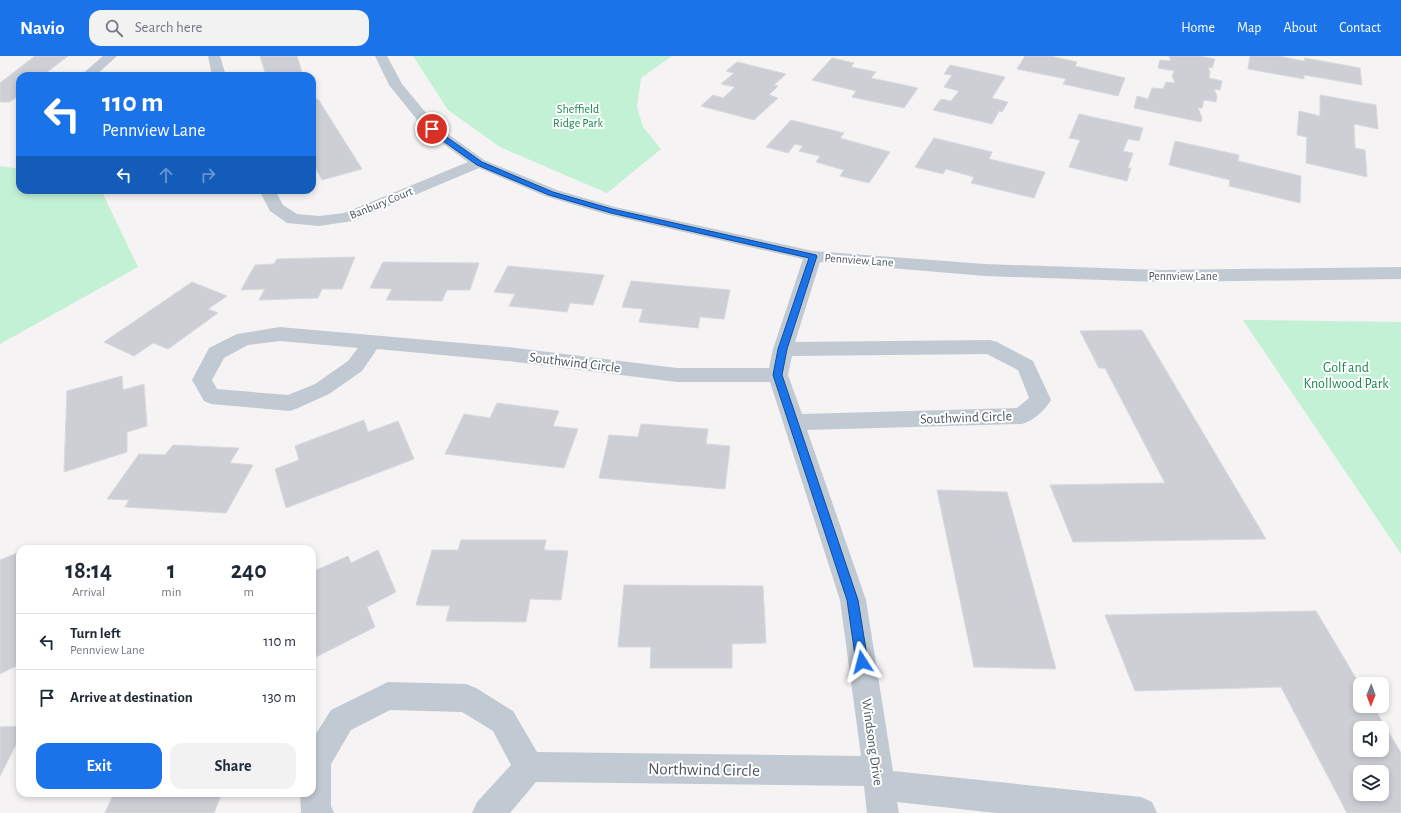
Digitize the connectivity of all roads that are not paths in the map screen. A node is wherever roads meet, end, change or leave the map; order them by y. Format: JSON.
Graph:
{"nodes":[{"id":1,"x":111,"y":56,"type":"edge"},
{"id":2,"x":214,"y":56,"type":"edge"},
{"id":3,"x":381,"y":56,"type":"edge"},
{"id":4,"x":92,"y":72,"type":"edge"},
{"id":5,"x":218,"y":72,"type":"edge"},
{"id":6,"x":479,"y":163,"type":"junction"},
{"id":7,"x":269,"y":194,"type":"edge"},
{"id":8,"x":813,"y":256,"type":"junction"},
{"id":9,"x":1401,"y":273,"type":"edge"},
{"id":10,"x":373,"y":342,"type":"junction"},
{"id":11,"x":783,"y":349,"type":"junction"},
{"id":12,"x":778,"y":375,"type":"junction"},
{"id":13,"x":793,"y":422,"type":"junction"},
{"id":14,"x":316,"y":761,"type":"edge"},
{"id":15,"x":529,"y":767,"type":"junction"},
{"id":16,"x":880,"y":789,"type":"edge"},
{"id":17,"x":315,"y":797,"type":"edge"},
{"id":18,"x":318,"y":813,"type":"edge"},
{"id":19,"x":488,"y":813,"type":"edge"},
{"id":20,"x":1141,"y":813,"type":"edge"}],
"edges":[{"from":1,"to":4,"type":"street"},
{"from":2,"to":5,"type":"street"},
{"from":3,"to":6,"type":"street","name":"Pennview Lane"},
{"from":6,"to":7,"type":"street","name":"Banbury Court"},
{"from":6,"to":8,"type":"street","name":"Pennview Lane"},
{"from":8,"to":9,"type":"street","name":"Pennview Lane"},
{"from":8,"to":11,"type":"street","name":"Windsong Drive"},
{"from":10,"to":10,"type":"street","name":"Southwind Circle"},
{"from":10,"to":12,"type":"street","name":"Southwind Circle"},
{"from":11,"to":12,"type":"street","name":"Windsong Drive"},
{"from":11,"to":13,"type":"street","name":"Southwind Circle"},
{"from":12,"to":13,"type":"street","name":"Windsong Drive"},
{"from":13,"to":16,"type":"street","name":"Windsong Drive"},
{"from":14,"to":15,"type":"street"},
{"from":15,"to":16,"type":"street","name":"Northwind Circle"},
{"from":15,"to":19,"type":"street"},
{"from":16,"to":20,"type":"street","name":"Northwind Circle"},
{"from":17,"to":18,"type":"street"}]}
